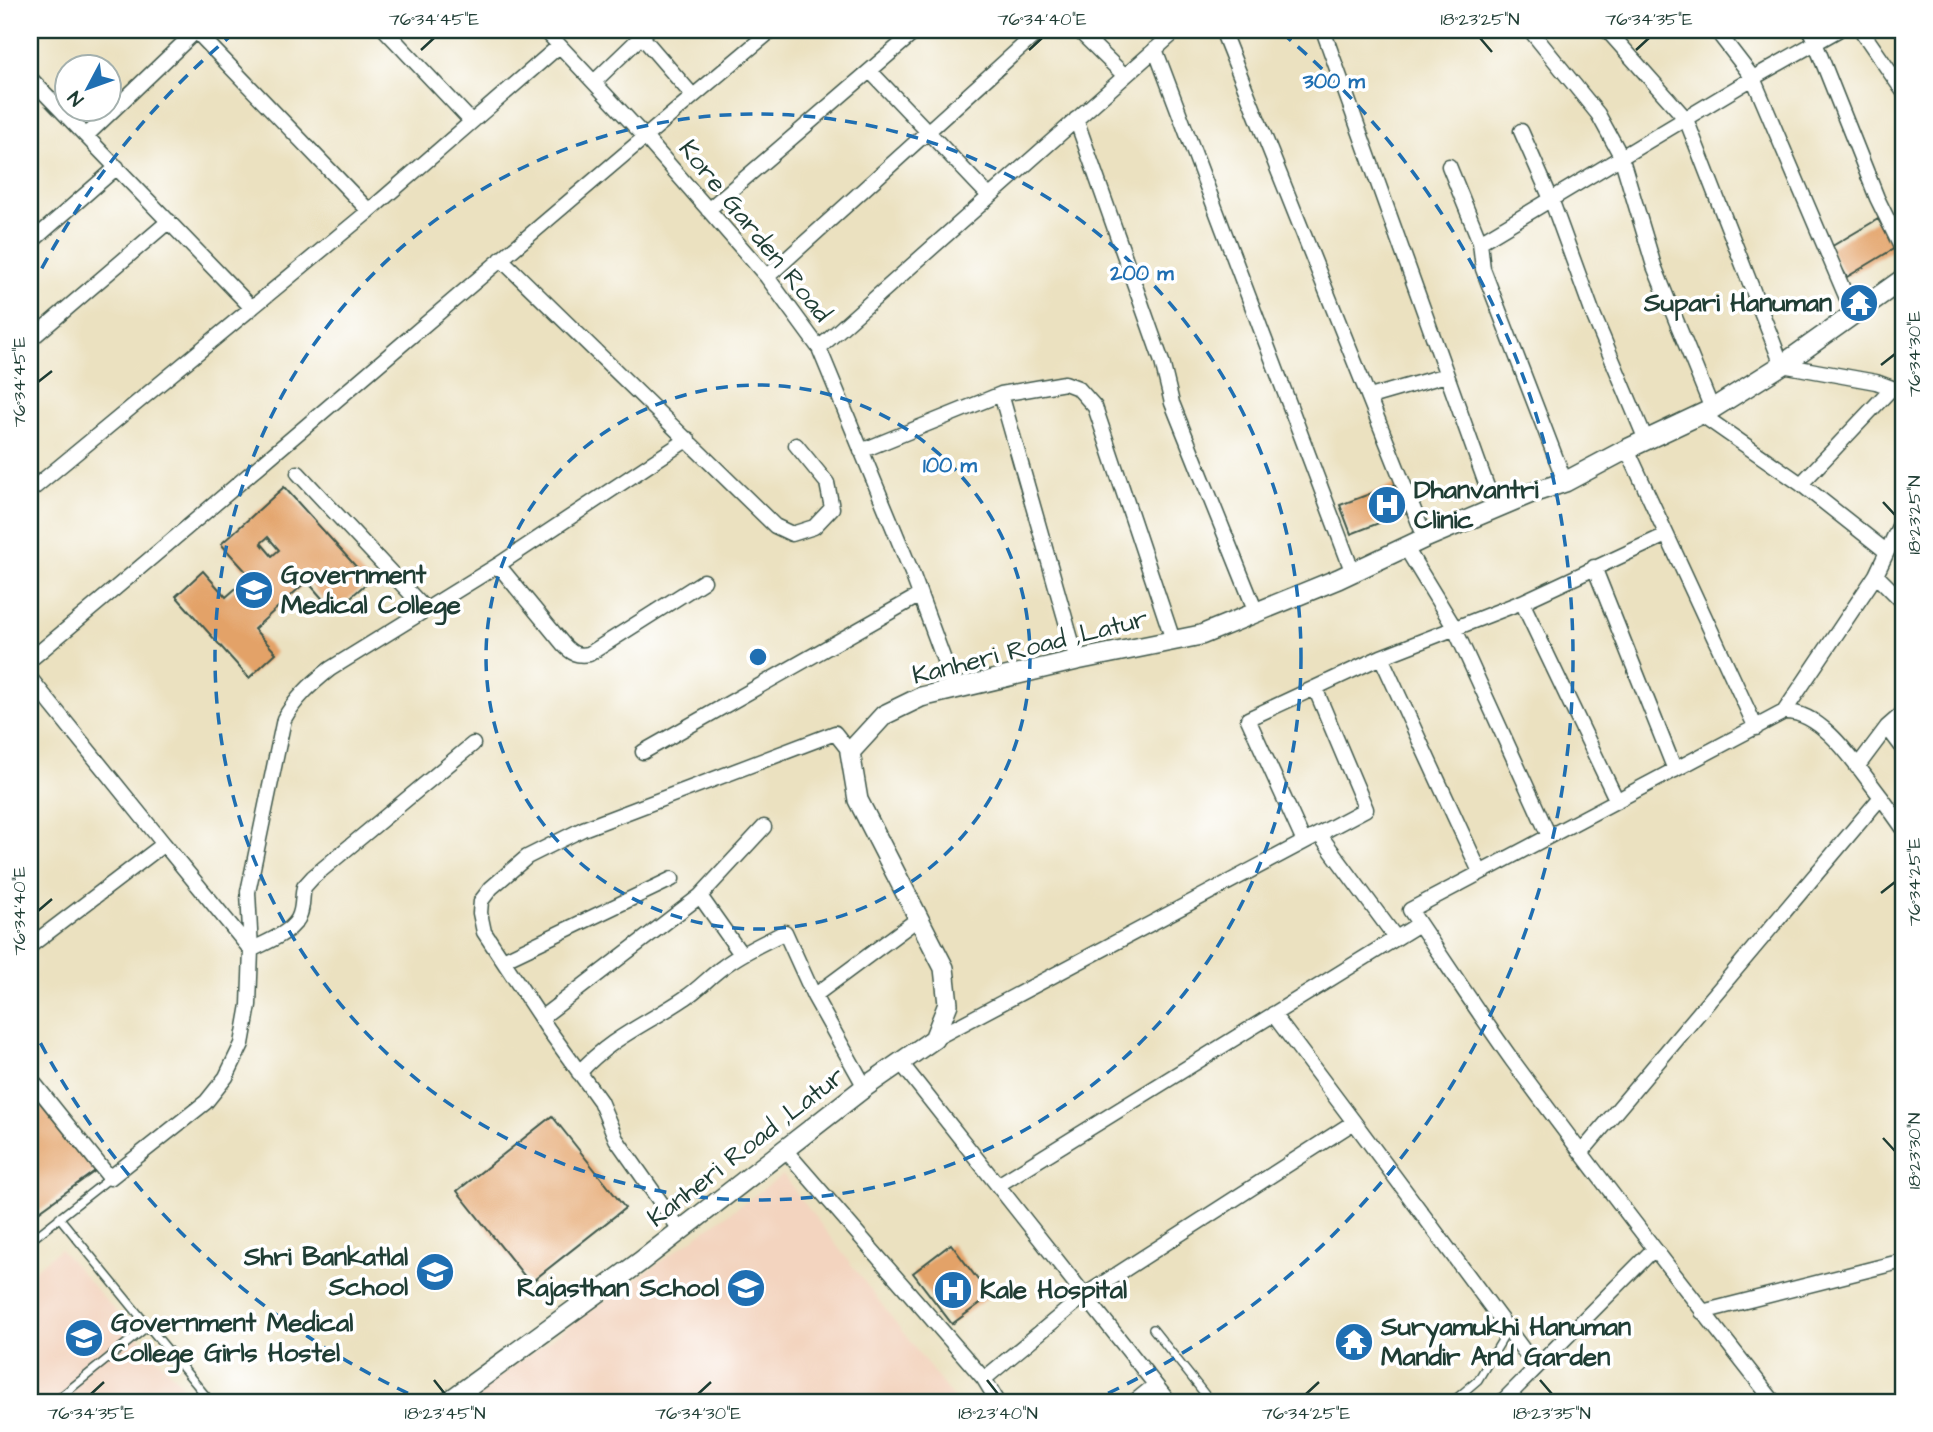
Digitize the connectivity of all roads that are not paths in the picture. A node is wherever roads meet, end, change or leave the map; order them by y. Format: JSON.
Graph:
{"nodes":[{"id":1,"x":196,"y":30,"type":"edge"},
{"id":2,"x":385,"y":30,"type":"edge"},
{"id":3,"x":545,"y":30,"type":"edge"},
{"id":4,"x":772,"y":30,"type":"edge"},
{"id":5,"x":918,"y":30,"type":"edge"},
{"id":6,"x":1041,"y":30,"type":"edge"},
{"id":7,"x":1078,"y":30,"type":"edge"},
{"id":8,"x":1177,"y":30,"type":"edge"},
{"id":9,"x":1222,"y":30,"type":"edge"},
{"id":10,"x":1323,"y":30,"type":"edge"},
{"id":11,"x":1530,"y":30,"type":"edge"},
{"id":12,"x":1607,"y":30,"type":"edge"},
{"id":13,"x":1716,"y":30,"type":"edge"},
{"id":14,"x":1838,"y":30,"type":"edge"},
{"id":15,"x":1861,"y":30,"type":"edge"},
{"id":16,"x":642,"y":32,"type":"edge"},
{"id":17,"x":1813,"y":36,"type":"edge"},
{"id":18,"x":559,"y":46,"type":"junction"},
{"id":19,"x":1155,"y":49,"type":"junction"},
{"id":20,"x":870,"y":71,"type":"junction"},
{"id":21,"x":1125,"y":76,"type":"junction"},
{"id":22,"x":30,"y":78,"type":"edge"},
{"id":23,"x":1752,"y":78,"type":"junction"},
{"id":24,"x":594,"y":82,"type":"junction"},
{"id":25,"x":1903,"y":91,"type":"edge"},
{"id":26,"x":693,"y":96,"type":"junction"},
{"id":27,"x":1076,"y":119,"type":"junction"},
{"id":28,"x":1686,"y":120,"type":"junction"},
{"id":29,"x":471,"y":121,"type":"junction"},
{"id":30,"x":1521,"y":131,"type":"dead end"},
{"id":31,"x":927,"y":133,"type":"junction"},
{"id":32,"x":87,"y":135,"type":"junction"},
{"id":33,"x":644,"y":136,"type":"junction"},
{"id":34,"x":1621,"y":156,"type":"junction"},
{"id":35,"x":1449,"y":166,"type":"dead end"},
{"id":36,"x":117,"y":167,"type":"junction"},
{"id":37,"x":989,"y":196,"type":"junction"},
{"id":38,"x":1551,"y":199,"type":"junction"},
{"id":39,"x":708,"y":210,"type":"junction"},
{"id":40,"x":369,"y":211,"type":"junction"},
{"id":41,"x":169,"y":221,"type":"junction"},
{"id":42,"x":1479,"y":242,"type":"junction"},
{"id":43,"x":30,"y":243,"type":"edge"},
{"id":44,"x":1903,"y":251,"type":"edge"},
{"id":45,"x":501,"y":258,"type":"junction"},
{"id":46,"x":767,"y":277,"type":"junction"},
{"id":47,"x":1903,"y":279,"type":"edge"},
{"id":48,"x":251,"y":308,"type":"junction"},
{"id":49,"x":1854,"y":315,"type":"junction"},
{"id":50,"x":30,"y":340,"type":"edge"},
{"id":51,"x":819,"y":348,"type":"junction"},
{"id":52,"x":1782,"y":365,"type":"junction"},
{"id":53,"x":1446,"y":374,"type":"junction"},
{"id":54,"x":1898,"y":390,"type":"edge"},
{"id":55,"x":1001,"y":394,"type":"junction"},
{"id":56,"x":1370,"y":397,"type":"junction"},
{"id":57,"x":1707,"y":412,"type":"junction"},
{"id":58,"x":688,"y":439,"type":"junction"},
{"id":59,"x":1646,"y":440,"type":"junction"},
{"id":60,"x":796,"y":445,"type":"dead end"},
{"id":61,"x":1627,"y":449,"type":"junction"},
{"id":62,"x":862,"y":451,"type":"junction"},
{"id":63,"x":298,"y":473,"type":"dead end"},
{"id":64,"x":1565,"y":482,"type":"junction"},
{"id":65,"x":1801,"y":484,"type":"junction"},
{"id":66,"x":30,"y":491,"type":"edge"},
{"id":67,"x":1495,"y":509,"type":"junction"},
{"id":68,"x":1903,"y":519,"type":"edge"},
{"id":69,"x":1666,"y":535,"type":"junction"},
{"id":70,"x":1425,"y":538,"type":"junction"},
{"id":71,"x":1899,"y":540,"type":"edge"},
{"id":72,"x":1406,"y":548,"type":"junction"},
{"id":73,"x":1887,"y":552,"type":"junction"},
{"id":74,"x":498,"y":565,"type":"junction"},
{"id":75,"x":1594,"y":568,"type":"junction"},
{"id":76,"x":1353,"y":573,"type":"junction"},
{"id":77,"x":1877,"y":575,"type":"junction"},
{"id":78,"x":704,"y":581,"type":"dead end"},
{"id":79,"x":920,"y":595,"type":"junction"},
{"id":80,"x":1522,"y":602,"type":"junction"},
{"id":81,"x":1903,"y":602,"type":"edge"},
{"id":82,"x":426,"y":610,"type":"junction"},
{"id":83,"x":1256,"y":612,"type":"junction"},
{"id":84,"x":1454,"y":627,"type":"junction"},
{"id":85,"x":1173,"y":640,"type":"junction"},
{"id":86,"x":1381,"y":657,"type":"junction"},
{"id":87,"x":30,"y":660,"type":"edge"},
{"id":88,"x":1077,"y":660,"type":"junction"},
{"id":89,"x":30,"y":678,"type":"edge"},
{"id":90,"x":1315,"y":688,"type":"junction"},
{"id":91,"x":955,"y":690,"type":"junction"},
{"id":92,"x":1784,"y":712,"type":"junction"},
{"id":93,"x":1903,"y":713,"type":"edge"},
{"id":94,"x":1887,"y":727,"type":"junction"},
{"id":95,"x":1756,"y":728,"type":"junction"},
{"id":96,"x":472,"y":744,"type":"dead end"},
{"id":97,"x":1903,"y":748,"type":"edge"},
{"id":98,"x":643,"y":752,"type":"dead end"},
{"id":99,"x":850,"y":752,"type":"junction"},
{"id":100,"x":1857,"y":767,"type":"junction"},
{"id":101,"x":1675,"y":770,"type":"junction"},
{"id":102,"x":1881,"y":797,"type":"junction"},
{"id":103,"x":1616,"y":801,"type":"junction"},
{"id":104,"x":764,"y":827,"type":"dead end"},
{"id":105,"x":1903,"y":828,"type":"edge"},
{"id":106,"x":1319,"y":834,"type":"junction"},
{"id":107,"x":1549,"y":836,"type":"junction"},
{"id":108,"x":1304,"y":842,"type":"junction"},
{"id":109,"x":164,"y":844,"type":"junction"},
{"id":110,"x":1480,"y":872,"type":"junction"},
{"id":111,"x":672,"y":879,"type":"dead end"},
{"id":112,"x":700,"y":896,"type":"junction"},
{"id":113,"x":919,"y":918,"type":"junction"},
{"id":114,"x":1419,"y":924,"type":"junction"},
{"id":115,"x":1396,"y":938,"type":"junction"},
{"id":116,"x":30,"y":946,"type":"edge"},
{"id":117,"x":251,"y":950,"type":"junction"},
{"id":118,"x":741,"y":954,"type":"junction"},
{"id":119,"x":503,"y":960,"type":"junction"},
{"id":120,"x":814,"y":996,"type":"junction"},
{"id":121,"x":1273,"y":1014,"type":"junction"},
{"id":122,"x":541,"y":1018,"type":"junction"},
{"id":123,"x":934,"y":1039,"type":"junction"},
{"id":124,"x":901,"y":1063,"type":"junction"},
{"id":125,"x":579,"y":1073,"type":"junction"},
{"id":126,"x":30,"y":1078,"type":"edge"},
{"id":127,"x":866,"y":1087,"type":"junction"},
{"id":128,"x":1354,"y":1122,"type":"junction"},
{"id":129,"x":786,"y":1151,"type":"junction"},
{"id":130,"x":1581,"y":1153,"type":"junction"},
{"id":131,"x":110,"y":1178,"type":"junction"},
{"id":132,"x":998,"y":1185,"type":"junction"},
{"id":133,"x":59,"y":1217,"type":"junction"},
{"id":134,"x":681,"y":1231,"type":"junction"},
{"id":135,"x":30,"y":1241,"type":"edge"},
{"id":136,"x":1654,"y":1249,"type":"junction"},
{"id":137,"x":1903,"y":1261,"type":"edge"},
{"id":138,"x":1085,"y":1295,"type":"junction"},
{"id":139,"x":1702,"y":1312,"type":"junction"},
{"id":140,"x":148,"y":1326,"type":"junction"},
{"id":141,"x":1153,"y":1328,"type":"dead end"},
{"id":142,"x":1507,"y":1330,"type":"junction"},
{"id":143,"x":1536,"y":1367,"type":"junction"},
{"id":144,"x":984,"y":1380,"type":"junction"},
{"id":145,"x":1155,"y":1385,"type":"junction"},
{"id":146,"x":54,"y":1402,"type":"edge"},
{"id":147,"x":211,"y":1402,"type":"edge"},
{"id":148,"x":448,"y":1402,"type":"edge"},
{"id":149,"x":998,"y":1402,"type":"edge"},
{"id":150,"x":1134,"y":1402,"type":"edge"},
{"id":151,"x":1169,"y":1402,"type":"edge"},
{"id":152,"x":1211,"y":1402,"type":"edge"},
{"id":153,"x":1452,"y":1402,"type":"edge"},
{"id":154,"x":1502,"y":1402,"type":"edge"},
{"id":155,"x":1774,"y":1402,"type":"edge"}],
"edges":[{"from":1,"to":32,"type":"street"},
{"from":1,"to":40,"type":"street"},
{"from":2,"to":29,"type":"street"},
{"from":3,"to":18,"type":"street","name":"Kore Garden Road"},
{"from":4,"to":26,"type":"street"},
{"from":5,"to":20,"type":"street"},
{"from":6,"to":31,"type":"street"},
{"from":7,"to":21,"type":"street"},
{"from":8,"to":19,"type":"street"},
{"from":9,"to":56,"type":"street"},
{"from":10,"to":53,"type":"street"},
{"from":11,"to":34,"type":"street"},
{"from":12,"to":28,"type":"street"},
{"from":13,"to":23,"type":"street"},
{"from":14,"to":17,"type":"street"},
{"from":15,"to":25,"type":"street"},
{"from":16,"to":24,"type":"street"},
{"from":16,"to":26,"type":"street"},
{"from":17,"to":23,"type":"street"},
{"from":17,"to":44,"type":"street"},
{"from":18,"to":24,"type":"street","name":"Kore Garden Road"},
{"from":18,"to":29,"type":"street"},
{"from":19,"to":21,"type":"street"},
{"from":19,"to":76,"type":"street"},
{"from":20,"to":31,"type":"street"},
{"from":20,"to":39,"type":"street"},
{"from":21,"to":27,"type":"street"},
{"from":22,"to":32,"type":"street"},
{"from":23,"to":28,"type":"street"},
{"from":23,"to":49,"type":"street"},
{"from":24,"to":33,"type":"street","name":"Kore Garden Road"},
{"from":26,"to":33,"type":"street"},
{"from":27,"to":37,"type":"street"},
{"from":27,"to":83,"type":"street"},
{"from":28,"to":34,"type":"street"},
{"from":28,"to":52,"type":"street"},
{"from":29,"to":40,"type":"street"},
{"from":30,"to":38,"type":"street"},
{"from":31,"to":37,"type":"street"},
{"from":31,"to":46,"type":"street"},
{"from":32,"to":36,"type":"street"},
{"from":33,"to":39,"type":"street","name":"Kore Garden Road"},
{"from":33,"to":45,"type":"street"},
{"from":34,"to":38,"type":"street"},
{"from":34,"to":57,"type":"street"},
{"from":35,"to":42,"type":"street"},
{"from":36,"to":41,"type":"street"},
{"from":36,"to":43,"type":"street"},
{"from":37,"to":51,"type":"street"},
{"from":38,"to":42,"type":"street"},
{"from":38,"to":59,"type":"street"},
{"from":39,"to":46,"type":"street","name":"Kore Garden Road"},
{"from":40,"to":48,"type":"street"},
{"from":41,"to":48,"type":"street"},
{"from":41,"to":50,"type":"street"},
{"from":42,"to":64,"type":"street"},
{"from":45,"to":58,"type":"street"},
{"from":45,"to":87,"type":"street"},
{"from":46,"to":51,"type":"street","name":"Kore Garden Road"},
{"from":47,"to":49,"type":"street","name":"Kanheri Road ,Latur"},
{"from":48,"to":66,"type":"street"},
{"from":49,"to":52,"type":"street","name":"Kanheri Road ,Latur"},
{"from":51,"to":62,"type":"street","name":"Kore Garden Road"},
{"from":52,"to":54,"type":"street"},
{"from":52,"to":57,"type":"street","name":"Kanheri Road ,Latur"},
{"from":53,"to":56,"type":"street"},
{"from":53,"to":67,"type":"street"},
{"from":54,"to":65,"type":"street"},
{"from":55,"to":62,"type":"street"},
{"from":55,"to":85,"type":"street"},
{"from":55,"to":88,"type":"street"},
{"from":56,"to":70,"type":"street"},
{"from":57,"to":59,"type":"street","name":"Kanheri Road ,Latur"},
{"from":57,"to":65,"type":"street"},
{"from":58,"to":60,"type":"street"},
{"from":58,"to":74,"type":"street"},
{"from":59,"to":61,"type":"street","name":"Kanheri Road ,Latur"},
{"from":61,"to":64,"type":"street","name":"Kanheri Road ,Latur"},
{"from":61,"to":69,"type":"street"},
{"from":62,"to":79,"type":"street","name":"Kore Garden Road"},
{"from":63,"to":82,"type":"street"},
{"from":64,"to":67,"type":"street","name":"Kanheri Road ,Latur"},
{"from":65,"to":73,"type":"street"},
{"from":67,"to":70,"type":"street","name":"Kanheri Road ,Latur"},
{"from":68,"to":71,"type":"street"},
{"from":69,"to":75,"type":"street"},
{"from":69,"to":95,"type":"street"},
{"from":70,"to":72,"type":"street","name":"Kanheri Road ,Latur"},
{"from":71,"to":73,"type":"street"},
{"from":72,"to":76,"type":"street","name":"Kanheri Road ,Latur"},
{"from":72,"to":84,"type":"street"},
{"from":73,"to":77,"type":"street"},
{"from":74,"to":78,"type":"street"},
{"from":74,"to":82,"type":"street"},
{"from":75,"to":80,"type":"street"},
{"from":75,"to":101,"type":"street"},
{"from":76,"to":83,"type":"street","name":"Kanheri Road ,Latur"},
{"from":77,"to":81,"type":"street"},
{"from":77,"to":92,"type":"street"},
{"from":79,"to":91,"type":"street","name":"Kore Garden Road"},
{"from":79,"to":98,"type":"street"},
{"from":80,"to":84,"type":"street"},
{"from":80,"to":103,"type":"street"},
{"from":82,"to":117,"type":"street"},
{"from":83,"to":85,"type":"street","name":"Kanheri Road ,Latur"},
{"from":84,"to":86,"type":"street"},
{"from":84,"to":107,"type":"street"},
{"from":85,"to":88,"type":"street","name":"Kanheri Road ,Latur"},
{"from":86,"to":90,"type":"street"},
{"from":86,"to":110,"type":"street"},
{"from":88,"to":91,"type":"street","name":"Kanheri Road ,Latur"},
{"from":89,"to":109,"type":"street"},
{"from":90,"to":106,"type":"street"},
{"from":90,"to":108,"type":"street"},
{"from":91,"to":99,"type":"street","name":"Kanheri Road ,Latur"},
{"from":92,"to":95,"type":"street"},
{"from":92,"to":100,"type":"street"},
{"from":93,"to":94,"type":"street"},
{"from":94,"to":97,"type":"street"},
{"from":94,"to":100,"type":"street"},
{"from":95,"to":101,"type":"street"},
{"from":96,"to":117,"type":"street"},
{"from":99,"to":113,"type":"street"},
{"from":99,"to":119,"type":"street"},
{"from":100,"to":102,"type":"street"},
{"from":101,"to":103,"type":"street"},
{"from":102,"to":105,"type":"street"},
{"from":102,"to":130,"type":"street"},
{"from":103,"to":107,"type":"street"},
{"from":104,"to":112,"type":"street"},
{"from":106,"to":108,"type":"street"},
{"from":106,"to":115,"type":"street"},
{"from":107,"to":110,"type":"street"},
{"from":108,"to":123,"type":"street"},
{"from":109,"to":116,"type":"street"},
{"from":109,"to":117,"type":"street"},
{"from":110,"to":114,"type":"street"},
{"from":111,"to":119,"type":"street"},
{"from":112,"to":118,"type":"street"},
{"from":112,"to":122,"type":"street"},
{"from":113,"to":120,"type":"street"},
{"from":113,"to":123,"type":"street"},
{"from":114,"to":115,"type":"street"},
{"from":114,"to":130,"type":"street"},
{"from":115,"to":121,"type":"street"},
{"from":117,"to":131,"type":"street"},
{"from":118,"to":120,"type":"street"},
{"from":118,"to":125,"type":"street"},
{"from":119,"to":122,"type":"street"},
{"from":120,"to":127,"type":"street"},
{"from":121,"to":128,"type":"street"},
{"from":121,"to":132,"type":"street"},
{"from":122,"to":125,"type":"street"},
{"from":123,"to":124,"type":"street","name":"Kanheri Road ,Latur"},
{"from":124,"to":127,"type":"street","name":"Kanheri Road ,Latur"},
{"from":124,"to":132,"type":"street"},
{"from":125,"to":134,"type":"street"},
{"from":126,"to":131,"type":"street"},
{"from":127,"to":129,"type":"street","name":"Kanheri Road ,Latur"},
{"from":128,"to":138,"type":"street"},
{"from":128,"to":142,"type":"street"},
{"from":129,"to":134,"type":"street","name":"Kanheri Road ,Latur"},
{"from":129,"to":144,"type":"street"},
{"from":130,"to":136,"type":"street"},
{"from":131,"to":133,"type":"lane"},
{"from":132,"to":138,"type":"street"},
{"from":133,"to":135,"type":"lane"},
{"from":133,"to":140,"type":"lane"},
{"from":134,"to":148,"type":"street","name":"Kanheri Road ,Latur"},
{"from":136,"to":139,"type":"street"},
{"from":136,"to":143,"type":"street"},
{"from":137,"to":139,"type":"street"},
{"from":138,"to":144,"type":"street"},
{"from":138,"to":145,"type":"street"},
{"from":139,"to":155,"type":"street"},
{"from":140,"to":146,"type":"lane"},
{"from":140,"to":147,"type":"lane"},
{"from":141,"to":152,"type":"lane"},
{"from":142,"to":143,"type":"street"},
{"from":142,"to":153,"type":"lane"},
{"from":143,"to":154,"type":"street"},
{"from":144,"to":149,"type":"street"},
{"from":145,"to":150,"type":"street"},
{"from":145,"to":151,"type":"street"}]}
